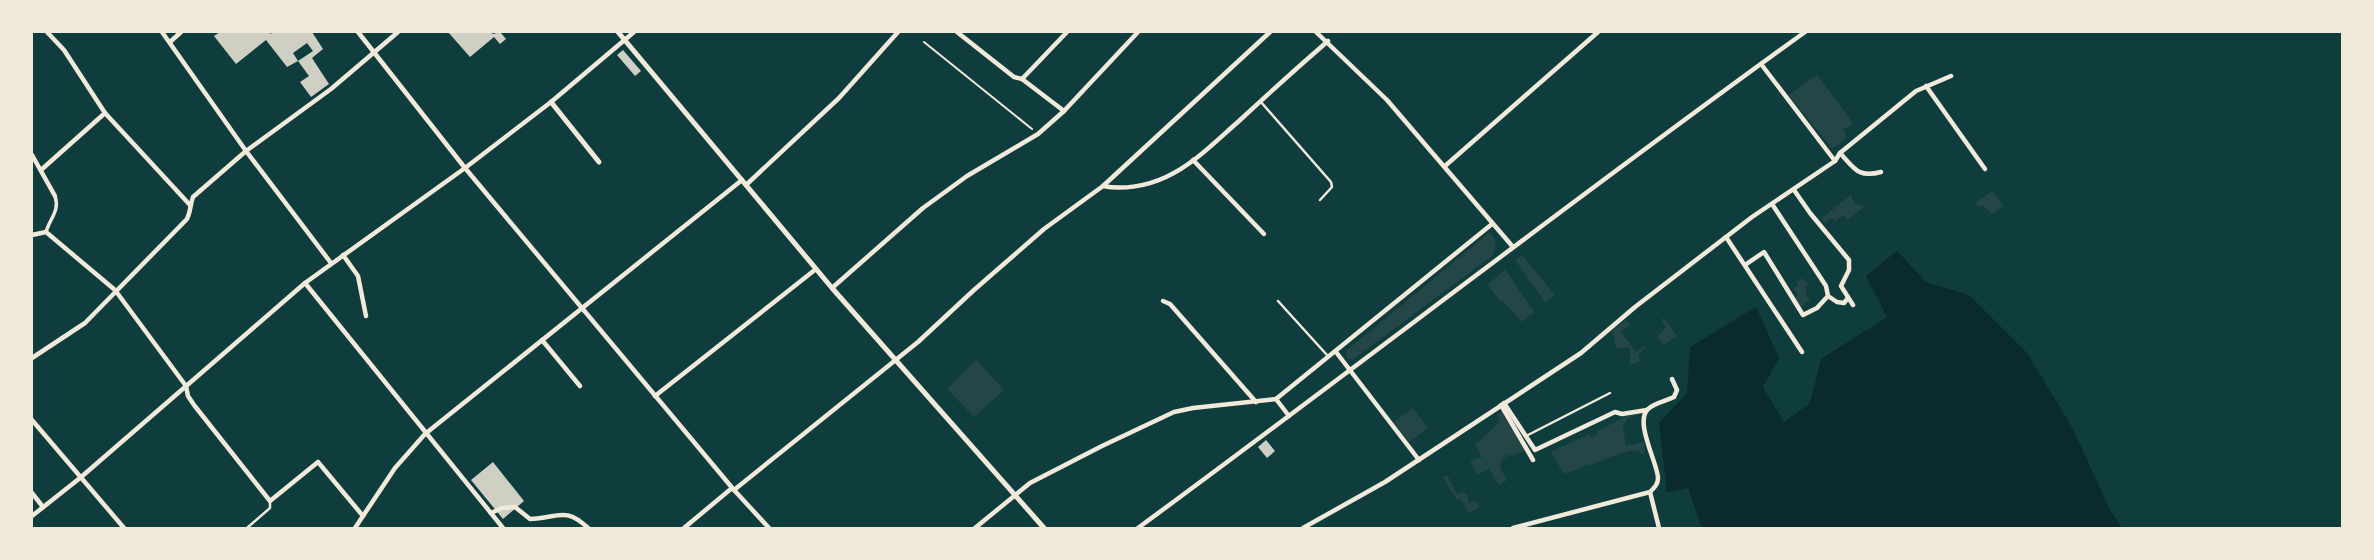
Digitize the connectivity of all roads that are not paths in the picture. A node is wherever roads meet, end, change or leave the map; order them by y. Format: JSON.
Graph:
{"nodes":[{"id":1,"x":47,"y":32,"type":"edge"},
{"id":2,"x":162,"y":32,"type":"edge"},
{"id":3,"x":181,"y":32,"type":"edge"},
{"id":4,"x":358,"y":32,"type":"edge"},
{"id":5,"x":398,"y":32,"type":"edge"},
{"id":6,"x":618,"y":32,"type":"edge"},
{"id":7,"x":634,"y":32,"type":"edge"},
{"id":8,"x":898,"y":32,"type":"edge"},
{"id":9,"x":957,"y":32,"type":"edge"},
{"id":10,"x":1067,"y":32,"type":"edge"},
{"id":11,"x":1138,"y":32,"type":"edge"},
{"id":12,"x":1270,"y":32,"type":"edge"},
{"id":13,"x":1316,"y":32,"type":"edge"},
{"id":14,"x":1598,"y":32,"type":"edge"},
{"id":15,"x":1805,"y":32,"type":"edge"},
{"id":16,"x":625,"y":40,"type":"junction"},
{"id":17,"x":1328,"y":41,"type":"junction"},
{"id":18,"x":170,"y":42,"type":"junction"},
{"id":19,"x":373,"y":52,"type":"junction"},
{"id":20,"x":1761,"y":64,"type":"junction"},
{"id":21,"x":1951,"y":76,"type":"dead end"},
{"id":22,"x":1022,"y":79,"type":"junction"},
{"id":23,"x":1926,"y":86,"type":"junction"},
{"id":24,"x":1260,"y":101,"type":"junction"},
{"id":25,"x":551,"y":102,"type":"junction"},
{"id":26,"x":1064,"y":111,"type":"junction"},
{"id":27,"x":105,"y":113,"type":"junction"},
{"id":28,"x":246,"y":151,"type":"junction"},
{"id":29,"x":1840,"y":153,"type":"junction"},
{"id":30,"x":32,"y":155,"type":"edge"},
{"id":31,"x":1194,"y":160,"type":"junction"},
{"id":32,"x":1835,"y":161,"type":"junction"},
{"id":33,"x":598,"y":162,"type":"dead end"},
{"id":34,"x":1445,"y":166,"type":"junction"},
{"id":35,"x":465,"y":168,"type":"junction"},
{"id":36,"x":1985,"y":169,"type":"dead end"},
{"id":37,"x":41,"y":170,"type":"junction"},
{"id":38,"x":1881,"y":172,"type":"dead end"},
{"id":39,"x":744,"y":183,"type":"junction"},
{"id":40,"x":1103,"y":186,"type":"junction"},
{"id":41,"x":1794,"y":190,"type":"junction"},
{"id":42,"x":55,"y":196,"type":"joint"},
{"id":43,"x":1320,"y":200,"type":"dead end"},
{"id":44,"x":1772,"y":204,"type":"junction"},
{"id":45,"x":190,"y":205,"type":"junction"},
{"id":46,"x":1492,"y":224,"type":"junction"},
{"id":47,"x":46,"y":232,"type":"junction"},
{"id":48,"x":32,"y":234,"type":"edge"},
{"id":49,"x":1264,"y":234,"type":"dead end"},
{"id":50,"x":1726,"y":237,"type":"junction"},
{"id":51,"x":1513,"y":247,"type":"junction"},
{"id":52,"x":343,"y":255,"type":"junction"},
{"id":53,"x":331,"y":263,"type":"junction"},
{"id":54,"x":1745,"y":265,"type":"junction"},
{"id":55,"x":816,"y":269,"type":"junction"},
{"id":56,"x":304,"y":283,"type":"junction"},
{"id":57,"x":832,"y":288,"type":"junction"},
{"id":58,"x":115,"y":290,"type":"junction"},
{"id":59,"x":1828,"y":296,"type":"junction"},
{"id":60,"x":1848,"y":298,"type":"junction"},
{"id":61,"x":1278,"y":300,"type":"dead end"},
{"id":62,"x":1163,"y":301,"type":"dead end"},
{"id":63,"x":1853,"y":305,"type":"dead end"},
{"id":64,"x":582,"y":307,"type":"junction"},
{"id":65,"x":1803,"y":315,"type":"junction"},
{"id":66,"x":366,"y":316,"type":"dead end"},
{"id":67,"x":1807,"y":321,"type":"dead end"},
{"id":68,"x":542,"y":340,"type":"junction"},
{"id":69,"x":1336,"y":352,"type":"junction"},
{"id":70,"x":1802,"y":352,"type":"dead end"},
{"id":71,"x":32,"y":358,"type":"edge"},
{"id":72,"x":1329,"y":358,"type":"junction"},
{"id":73,"x":895,"y":361,"type":"junction"},
{"id":74,"x":1350,"y":371,"type":"junction"},
{"id":75,"x":1672,"y":379,"type":"dead end"},
{"id":76,"x":186,"y":386,"type":"junction"},
{"id":77,"x":580,"y":386,"type":"dead end"},
{"id":78,"x":1610,"y":393,"type":"dead end"},
{"id":79,"x":655,"y":396,"type":"junction"},
{"id":80,"x":1276,"y":399,"type":"junction"},
{"id":81,"x":1257,"y":402,"type":"junction"},
{"id":82,"x":1502,"y":404,"type":"junction"},
{"id":83,"x":1647,"y":410,"type":"junction"},
{"id":84,"x":1289,"y":416,"type":"junction"},
{"id":85,"x":32,"y":420,"type":"edge"},
{"id":86,"x":425,"y":434,"type":"junction"},
{"id":87,"x":1526,"y":436,"type":"junction"},
{"id":88,"x":1419,"y":460,"type":"junction"},
{"id":89,"x":1534,"y":460,"type":"dead end"},
{"id":90,"x":80,"y":478,"type":"junction"},
{"id":91,"x":733,"y":489,"type":"junction"},
{"id":92,"x":1650,"y":492,"type":"junction"},
{"id":93,"x":32,"y":493,"type":"edge"},
{"id":94,"x":1015,"y":496,"type":"junction"},
{"id":95,"x":270,"y":501,"type":"junction"},
{"id":96,"x":43,"y":507,"type":"junction"},
{"id":97,"x":491,"y":513,"type":"junction"},
{"id":98,"x":32,"y":516,"type":"edge"},
{"id":99,"x":363,"y":516,"type":"junction"},
{"id":100,"x":1312,"y":526,"type":"edge"},
{"id":101,"x":124,"y":528,"type":"edge"},
{"id":102,"x":247,"y":528,"type":"edge"},
{"id":103,"x":355,"y":528,"type":"edge"},
{"id":104,"x":503,"y":528,"type":"edge"},
{"id":105,"x":588,"y":528,"type":"edge"},
{"id":106,"x":684,"y":528,"type":"edge"},
{"id":107,"x":769,"y":528,"type":"edge"},
{"id":108,"x":975,"y":528,"type":"edge"},
{"id":109,"x":1044,"y":528,"type":"edge"},
{"id":110,"x":1138,"y":528,"type":"edge"},
{"id":111,"x":1303,"y":528,"type":"edge"},
{"id":112,"x":1513,"y":528,"type":"edge"},
{"id":113,"x":1659,"y":528,"type":"edge"}],
"edges":[{"from":1,"to":27,"type":"street"},
{"from":2,"to":18,"type":"street"},
{"from":3,"to":18,"type":"street"},
{"from":4,"to":19,"type":"street"},
{"from":5,"to":19,"type":"street"},
{"from":6,"to":16,"type":"street"},
{"from":7,"to":16,"type":"street"},
{"from":8,"to":39,"type":"street"},
{"from":9,"to":22,"type":"street"},
{"from":10,"to":22,"type":"street"},
{"from":11,"to":26,"type":"street"},
{"from":12,"to":40,"type":"street"},
{"from":13,"to":17,"type":"street"},
{"from":14,"to":34,"type":"street"},
{"from":15,"to":20,"type":"street"},
{"from":16,"to":25,"type":"street"},
{"from":16,"to":39,"type":"street"},
{"from":17,"to":24,"type":"street"},
{"from":17,"to":34,"type":"street"},
{"from":18,"to":28,"type":"street"},
{"from":19,"to":28,"type":"street"},
{"from":19,"to":35,"type":"street"},
{"from":20,"to":32,"type":"street"},
{"from":20,"to":51,"type":"street"},
{"from":21,"to":23,"type":"street"},
{"from":22,"to":26,"type":"street"},
{"from":23,"to":29,"type":"street"},
{"from":23,"to":36,"type":"street"},
{"from":24,"to":31,"type":"street"},
{"from":24,"to":43,"type":"lane"},
{"from":25,"to":33,"type":"street"},
{"from":25,"to":35,"type":"street"},
{"from":26,"to":57,"type":"street"},
{"from":27,"to":37,"type":"street"},
{"from":27,"to":45,"type":"street"},
{"from":28,"to":45,"type":"street"},
{"from":28,"to":53,"type":"street"},
{"from":29,"to":32,"type":"street"},
{"from":29,"to":38,"type":"street"},
{"from":30,"to":37,"type":"street"},
{"from":31,"to":40,"type":"street"},
{"from":31,"to":49,"type":"street"},
{"from":32,"to":41,"type":"street"},
{"from":34,"to":46,"type":"street"},
{"from":35,"to":52,"type":"street"},
{"from":35,"to":64,"type":"street"},
{"from":37,"to":42,"type":"street"},
{"from":39,"to":55,"type":"street"},
{"from":39,"to":64,"type":"street"},
{"from":40,"to":73,"type":"street"},
{"from":41,"to":44,"type":"street"},
{"from":41,"to":60,"type":"street"},
{"from":42,"to":47,"type":"street"},
{"from":44,"to":50,"type":"street"},
{"from":44,"to":59,"type":"street"},
{"from":45,"to":58,"type":"street"},
{"from":46,"to":51,"type":"street"},
{"from":46,"to":69,"type":"street"},
{"from":47,"to":48,"type":"street"},
{"from":47,"to":58,"type":"street"},
{"from":50,"to":54,"type":"street"},
{"from":50,"to":82,"type":"street"},
{"from":51,"to":74,"type":"street"},
{"from":52,"to":53,"type":"street"},
{"from":52,"to":66,"type":"street"},
{"from":53,"to":56,"type":"street"},
{"from":54,"to":65,"type":"street"},
{"from":54,"to":70,"type":"street"},
{"from":55,"to":57,"type":"street"},
{"from":55,"to":79,"type":"street"},
{"from":56,"to":76,"type":"street"},
{"from":56,"to":86,"type":"street"},
{"from":57,"to":73,"type":"street"},
{"from":58,"to":71,"type":"street"},
{"from":58,"to":76,"type":"street"},
{"from":59,"to":60,"type":"street"},
{"from":59,"to":65,"type":"street"},
{"from":60,"to":63,"type":"street"},
{"from":61,"to":72,"type":"lane"},
{"from":62,"to":81,"type":"street"},
{"from":64,"to":68,"type":"street"},
{"from":64,"to":79,"type":"street"},
{"from":65,"to":67,"type":"street"},
{"from":68,"to":77,"type":"street"},
{"from":68,"to":86,"type":"street"},
{"from":69,"to":72,"type":"street"},
{"from":69,"to":74,"type":"street"},
{"from":72,"to":80,"type":"street"},
{"from":73,"to":91,"type":"street"},
{"from":73,"to":94,"type":"street"},
{"from":74,"to":84,"type":"street"},
{"from":74,"to":88,"type":"street"},
{"from":75,"to":83,"type":"street"},
{"from":76,"to":90,"type":"street"},
{"from":76,"to":95,"type":"street"},
{"from":78,"to":87,"type":"lane"},
{"from":79,"to":91,"type":"street"},
{"from":80,"to":81,"type":"street"},
{"from":80,"to":84,"type":"street"},
{"from":81,"to":94,"type":"street"},
{"from":82,"to":87,"type":"street"},
{"from":82,"to":88,"type":"street"},
{"from":82,"to":89,"type":"street"},
{"from":83,"to":87,"type":"street"},
{"from":83,"to":92,"type":"street"},
{"from":84,"to":110,"type":"street"},
{"from":85,"to":90,"type":"street"},
{"from":86,"to":97,"type":"street"},
{"from":86,"to":99,"type":"street"},
{"from":88,"to":100,"type":"street"},
{"from":90,"to":96,"type":"street"},
{"from":90,"to":101,"type":"street"},
{"from":91,"to":106,"type":"street"},
{"from":91,"to":107,"type":"street"},
{"from":92,"to":112,"type":"street"},
{"from":92,"to":113,"type":"street"},
{"from":93,"to":96,"type":"street"},
{"from":94,"to":108,"type":"street"},
{"from":94,"to":109,"type":"street"},
{"from":95,"to":99,"type":"street"},
{"from":95,"to":102,"type":"lane"},
{"from":96,"to":98,"type":"street"},
{"from":97,"to":104,"type":"street"},
{"from":97,"to":105,"type":"street"},
{"from":99,"to":103,"type":"street"},
{"from":100,"to":111,"type":"street"}]}
